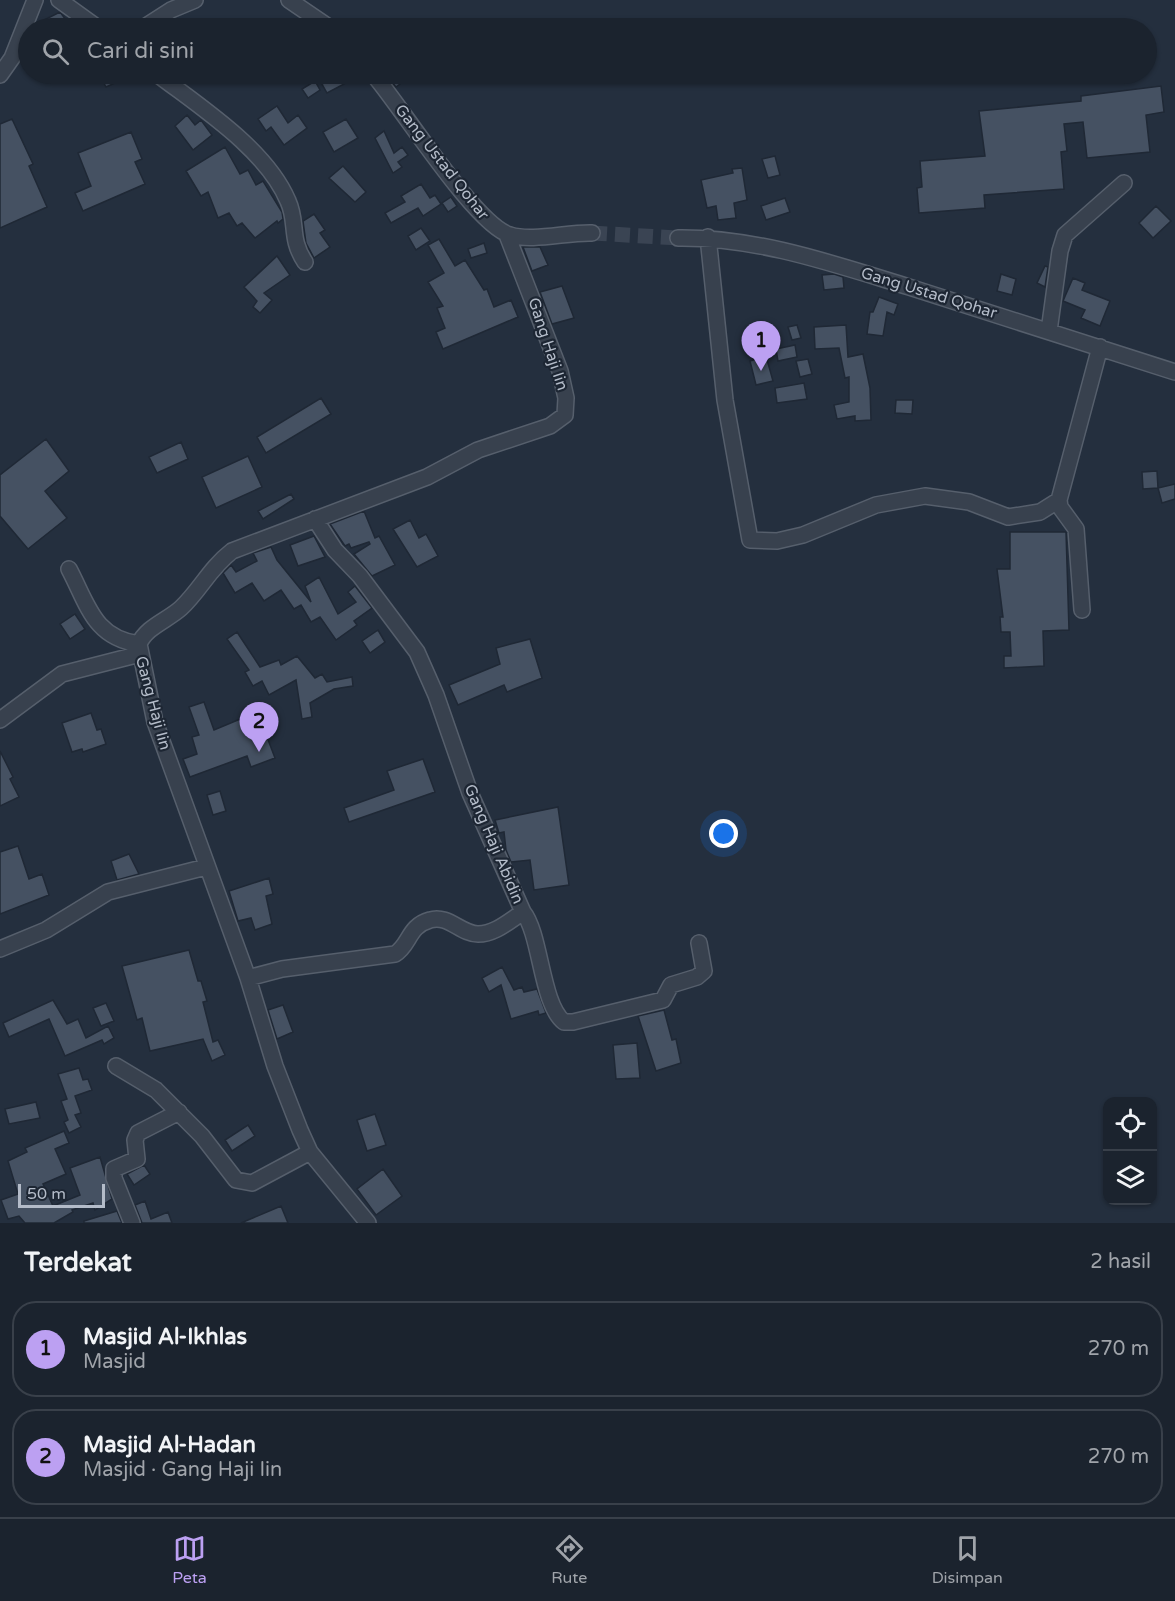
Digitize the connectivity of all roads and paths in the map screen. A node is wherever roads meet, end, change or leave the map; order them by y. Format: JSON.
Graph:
{"nodes":[{"id":1,"x":34,"y":0,"type":"edge"},
{"id":2,"x":59,"y":0,"type":"edge"},
{"id":3,"x":195,"y":0,"type":"edge"},
{"id":4,"x":289,"y":0,"type":"edge"},
{"id":5,"x":27,"y":18,"type":"edge"},
{"id":6,"x":84,"y":18,"type":"edge"},
{"id":7,"x":159,"y":18,"type":"edge"},
{"id":8,"x":315,"y":18,"type":"edge"},
{"id":9,"x":18,"y":42,"type":"edge"},
{"id":10,"x":0,"y":75,"type":"edge"},
{"id":11,"x":171,"y":84,"type":"edge"},
{"id":12,"x":381,"y":84,"type":"edge"},
{"id":13,"x":1124,"y":183,"type":"dead end"},
{"id":14,"x":592,"y":234,"type":"tunnel mouth"},
{"id":15,"x":507,"y":235,"type":"junction"},
{"id":16,"x":708,"y":237,"type":"junction"},
{"id":17,"x":678,"y":238,"type":"tunnel mouth"},
{"id":18,"x":305,"y":262,"type":"dead end"},
{"id":19,"x":1049,"y":331,"type":"junction"},
{"id":20,"x":1100,"y":347,"type":"junction"},
{"id":21,"x":1175,"y":372,"type":"edge"},
{"id":22,"x":1059,"y":500,"type":"junction"},
{"id":23,"x":315,"y":519,"type":"junction"},
{"id":24,"x":69,"y":569,"type":"dead end"},
{"id":25,"x":1082,"y":610,"type":"dead end"},
{"id":26,"x":139,"y":649,"type":"junction"},
{"id":27,"x":0,"y":720,"type":"edge"},
{"id":28,"x":206,"y":867,"type":"junction"},
{"id":29,"x":523,"y":912,"type":"junction"},
{"id":30,"x":699,"y":943,"type":"dead end"},
{"id":31,"x":0,"y":950,"type":"edge"},
{"id":32,"x":248,"y":978,"type":"junction"},
{"id":33,"x":116,"y":1066,"type":"dead end"},
{"id":34,"x":179,"y":1112,"type":"junction"},
{"id":35,"x":310,"y":1152,"type":"junction"},
{"id":36,"x":132,"y":1223,"type":"edge"},
{"id":37,"x":368,"y":1223,"type":"edge"}],
"edges":[{"from":1,"to":5,"type":"street"},
{"from":2,"to":6,"type":"street"},
{"from":3,"to":7,"type":"street"},
{"from":4,"to":8,"type":"street"},
{"from":9,"to":10,"type":"street"},
{"from":11,"to":18,"type":"street"},
{"from":12,"to":15,"type":"street","name":"Gang Ustad Qohar"},
{"from":13,"to":19,"type":"street"},
{"from":14,"to":15,"type":"street"},
{"from":15,"to":23,"type":"street","name":"Gang Haji Iin"},
{"from":16,"to":17,"type":"street","name":"Gang Ustad Qohar"},
{"from":16,"to":19,"type":"street","name":"Gang Ustad Qohar"},
{"from":16,"to":22,"type":"street"},
{"from":19,"to":20,"type":"street","name":"Gang Ustad Qohar"},
{"from":20,"to":21,"type":"street","name":"Gang Ustad Qohar"},
{"from":20,"to":22,"type":"street"},
{"from":22,"to":25,"type":"street"},
{"from":23,"to":26,"type":"street","name":"Gang Haji Iin"},
{"from":23,"to":29,"type":"street","name":"Gang Haji Abidin"},
{"from":24,"to":26,"type":"street"},
{"from":26,"to":27,"type":"street"},
{"from":26,"to":28,"type":"street","name":"Gang Haji Iin"},
{"from":28,"to":31,"type":"street"},
{"from":28,"to":32,"type":"street","name":"Gang Haji Iin"},
{"from":29,"to":30,"type":"street"},
{"from":29,"to":32,"type":"street","name":"Gang Haji Abidin"},
{"from":32,"to":35,"type":"street","name":"Gang Haji Iin"},
{"from":33,"to":34,"type":"street"},
{"from":34,"to":35,"type":"street"},
{"from":34,"to":36,"type":"street"},
{"from":35,"to":37,"type":"street","name":"Gang Haji Iin"}]}
